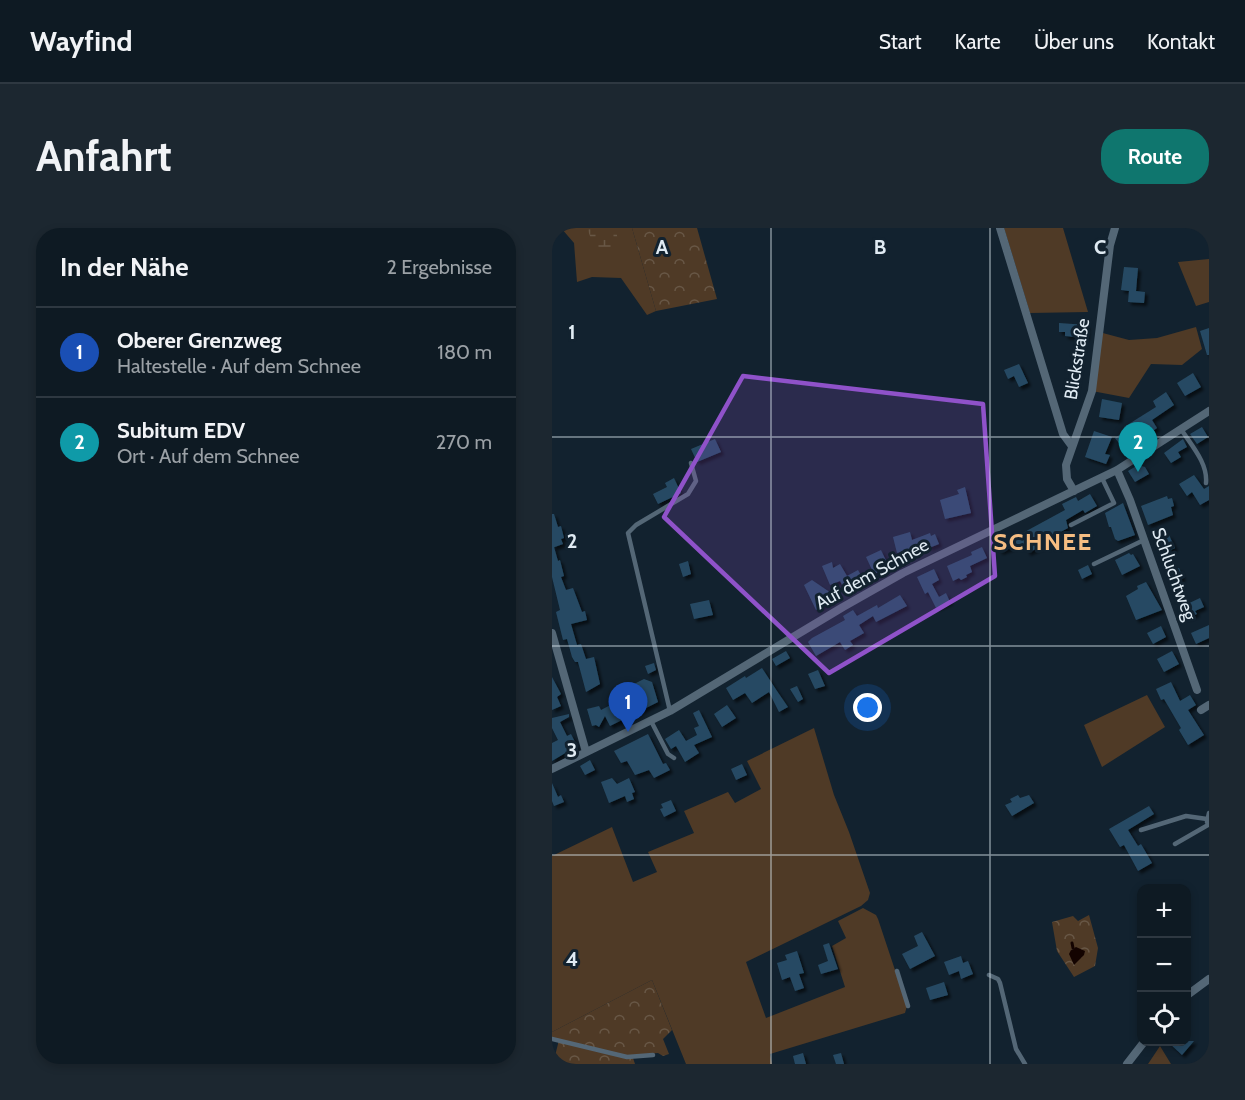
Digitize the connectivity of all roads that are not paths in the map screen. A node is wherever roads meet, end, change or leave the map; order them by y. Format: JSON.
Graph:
{"nodes":[{"id":1,"x":1000,"y":228,"type":"edge"},
{"id":2,"x":1115,"y":228,"type":"edge"},
{"id":3,"x":1209,"y":411,"type":"edge"},
{"id":4,"x":1180,"y":429,"type":"junction"},
{"id":5,"x":1071,"y":445,"type":"junction"},
{"id":6,"x":692,"y":463,"type":"dead end"},
{"id":7,"x":1117,"y":470,"type":"junction"},
{"id":8,"x":1102,"y":478,"type":"junction"},
{"id":9,"x":1206,"y":483,"type":"dead end"},
{"id":10,"x":1074,"y":491,"type":"junction"},
{"id":11,"x":1071,"y":525,"type":"dead end"},
{"id":12,"x":1144,"y":540,"type":"junction"},
{"id":13,"x":1094,"y":564,"type":"dead end"},
{"id":14,"x":553,"y":637,"type":"edge"},
{"id":15,"x":1197,"y":690,"type":"dead end"},
{"id":16,"x":670,"y":711,"type":"junction"},
{"id":17,"x":651,"y":721,"type":"junction"},
{"id":18,"x":586,"y":752,"type":"junction"},
{"id":19,"x":674,"y":758,"type":"dead end"},
{"id":20,"x":552,"y":769,"type":"edge"},
{"id":21,"x":1209,"y":813,"type":"edge"},
{"id":22,"x":1208,"y":824,"type":"edge"},
{"id":23,"x":1141,"y":830,"type":"dead end"},
{"id":24,"x":1175,"y":844,"type":"dead end"},
{"id":25,"x":897,"y":971,"type":"dead end"},
{"id":26,"x":989,"y":975,"type":"dead end"},
{"id":27,"x":1209,"y":979,"type":"edge"},
{"id":28,"x":1191,"y":992,"type":"edge"},
{"id":29,"x":908,"y":1006,"type":"dead end"},
{"id":30,"x":552,"y":1040,"type":"edge"},
{"id":31,"x":1140,"y":1046,"type":"edge"},
{"id":32,"x":653,"y":1055,"type":"dead end"},
{"id":33,"x":1024,"y":1064,"type":"edge"},
{"id":34,"x":1126,"y":1064,"type":"edge"}],
"edges":[{"from":1,"to":5,"type":"street"},
{"from":2,"to":5,"type":"street","name":"Blickstraße"},
{"from":3,"to":4,"type":"street","name":"Auf dem Schnee"},
{"from":4,"to":7,"type":"street","name":"Auf dem Schnee"},
{"from":4,"to":9,"type":"lane"},
{"from":5,"to":10,"type":"street","name":"Blickstraße"},
{"from":6,"to":16,"type":"lane"},
{"from":7,"to":8,"type":"street","name":"Auf dem Schnee"},
{"from":7,"to":12,"type":"street","name":"Schluchtweg"},
{"from":8,"to":10,"type":"street","name":"Auf dem Schnee"},
{"from":8,"to":11,"type":"lane"},
{"from":10,"to":16,"type":"street","name":"Auf dem Schnee"},
{"from":12,"to":13,"type":"lane"},
{"from":12,"to":15,"type":"street","name":"Schluchtweg"},
{"from":14,"to":18,"type":"street"},
{"from":16,"to":17,"type":"street","name":"Auf dem Schnee"},
{"from":17,"to":18,"type":"street","name":"Auf dem Schnee"},
{"from":17,"to":19,"type":"lane"},
{"from":18,"to":20,"type":"street","name":"Auf dem Schnee"},
{"from":21,"to":22,"type":"lane"},
{"from":22,"to":23,"type":"lane"},
{"from":22,"to":24,"type":"lane"},
{"from":25,"to":29,"type":"lane"},
{"from":26,"to":33,"type":"lane"},
{"from":27,"to":28,"type":"street"},
{"from":30,"to":32,"type":"lane"},
{"from":31,"to":34,"type":"street"}]}
